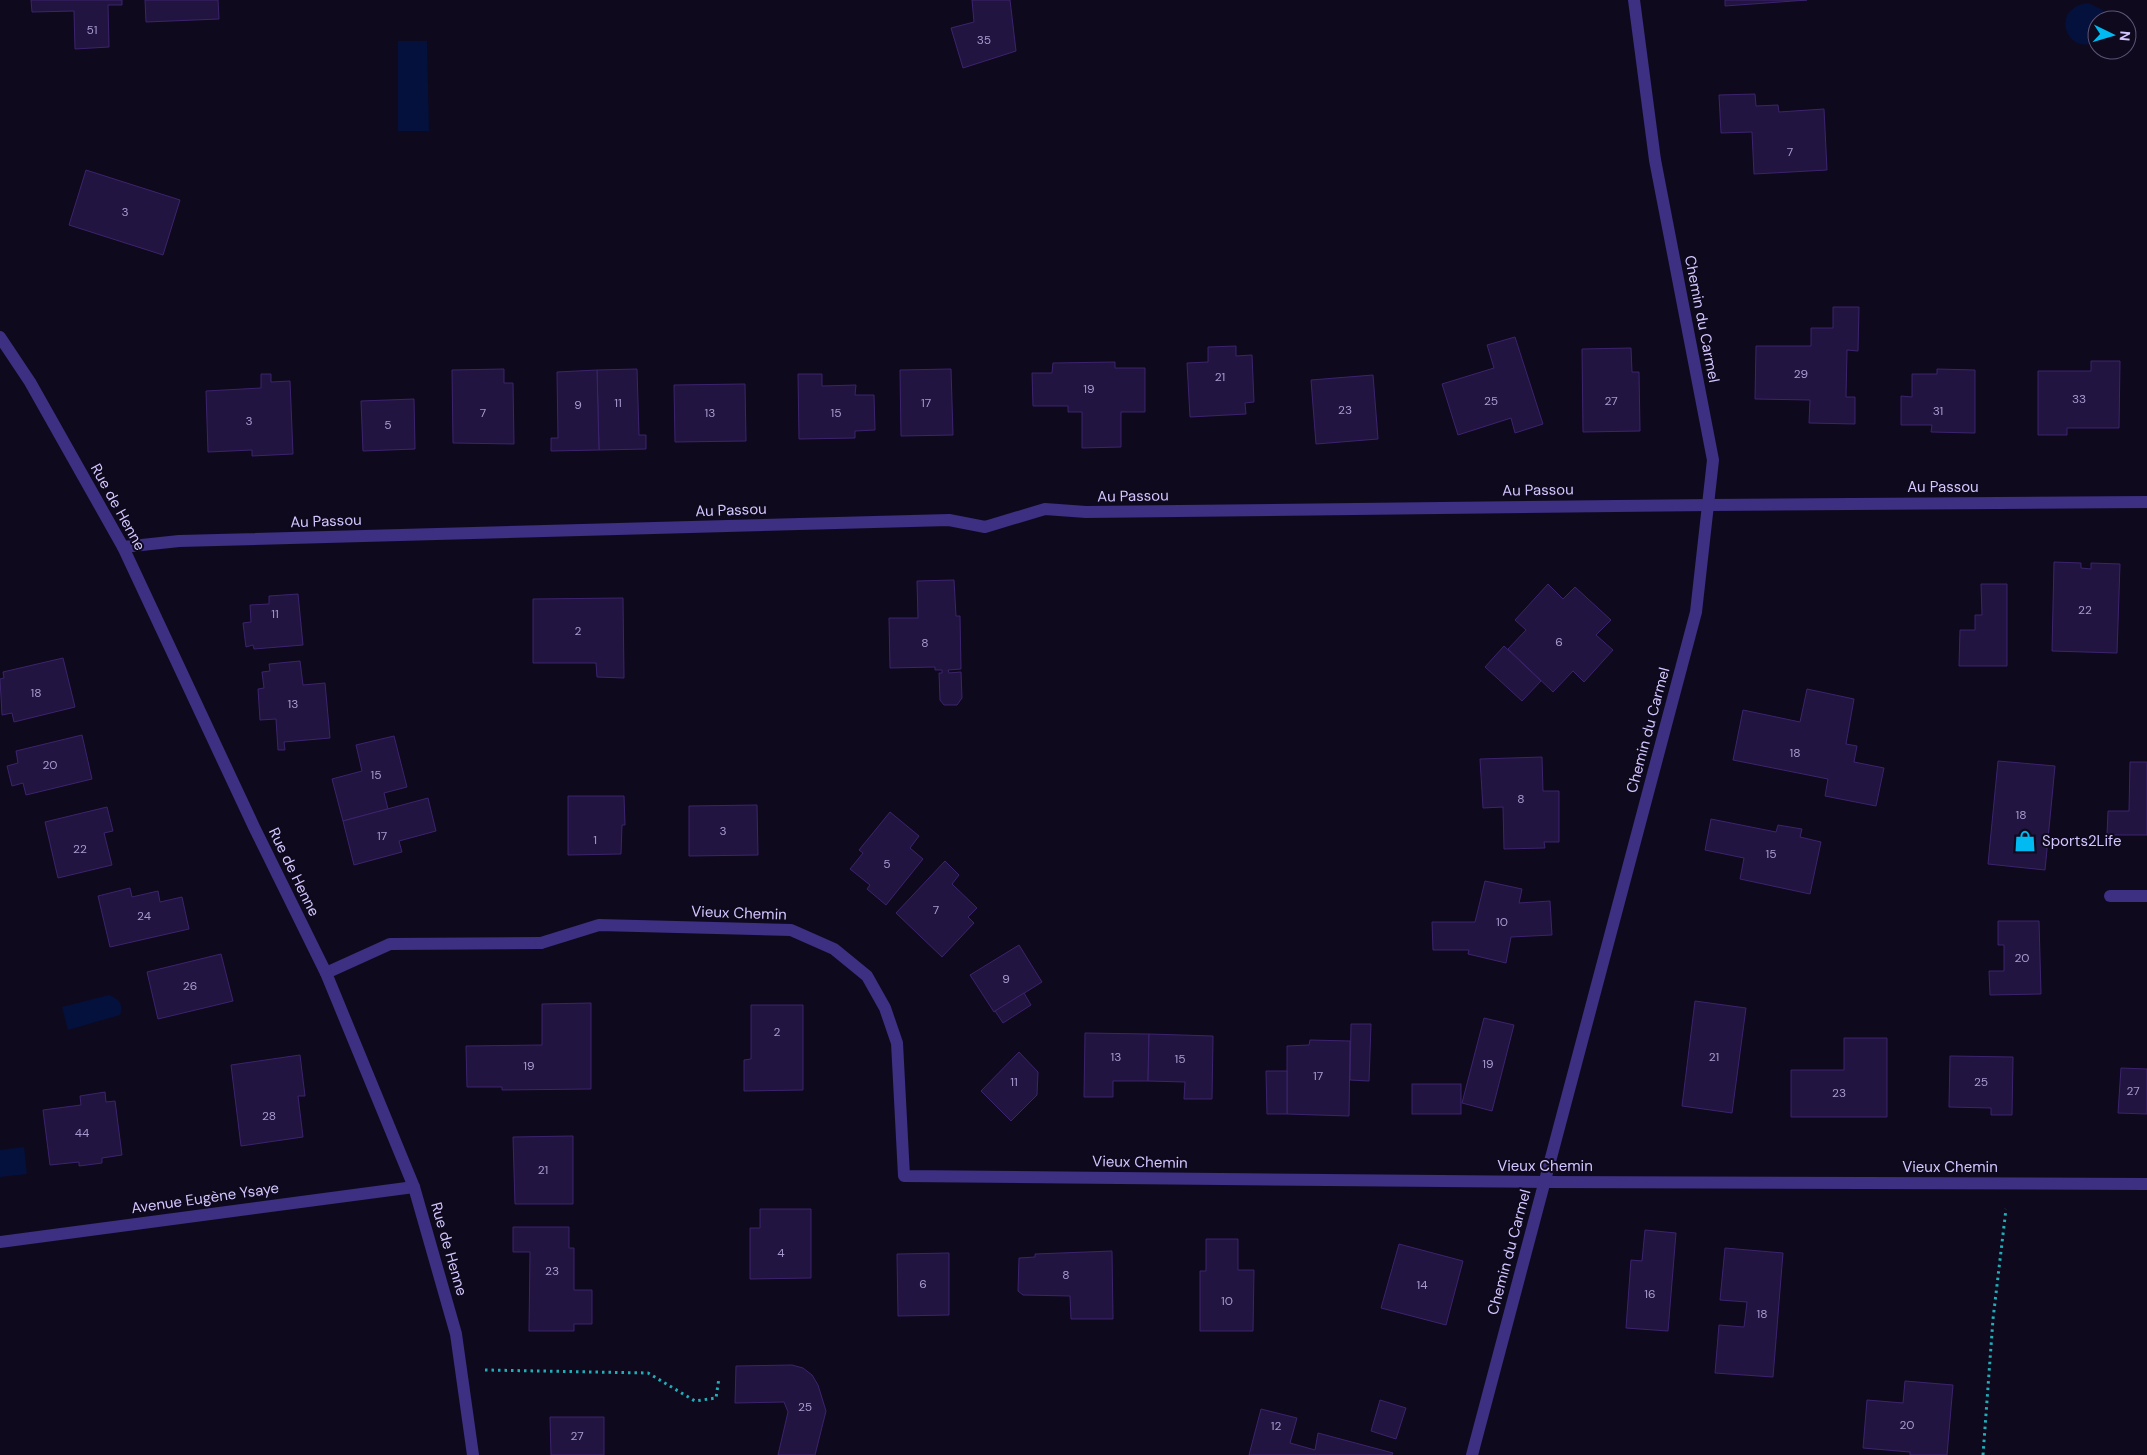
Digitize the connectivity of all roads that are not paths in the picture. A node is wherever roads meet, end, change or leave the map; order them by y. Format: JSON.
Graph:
{"nodes":[{"id":1,"x":1634,"y":0,"type":"edge"},
{"id":2,"x":0,"y":337,"type":"edge"},
{"id":3,"x":2147,"y":502,"type":"edge"},
{"id":4,"x":1709,"y":504,"type":"junction"},
{"id":5,"x":123,"y":547,"type":"junction"},
{"id":6,"x":2110,"y":896,"type":"dead end"},
{"id":7,"x":2147,"y":896,"type":"edge"},
{"id":8,"x":326,"y":973,"type":"junction"},
{"id":9,"x":1545,"y":1182,"type":"junction"},
{"id":10,"x":2147,"y":1184,"type":"edge"},
{"id":11,"x":414,"y":1186,"type":"junction"},
{"id":12,"x":0,"y":1242,"type":"edge"},
{"id":13,"x":473,"y":1455,"type":"edge"},
{"id":14,"x":1472,"y":1455,"type":"edge"}],
"edges":[{"from":1,"to":4,"type":"street","name":"Chemin du Carmel"},
{"from":2,"to":5,"type":"street","name":"Rue de Henne"},
{"from":3,"to":4,"type":"street","name":"Au Passou"},
{"from":4,"to":5,"type":"street","name":"Au Passou"},
{"from":4,"to":9,"type":"street","name":"Chemin du Carmel"},
{"from":5,"to":8,"type":"street","name":"Rue de Henne"},
{"from":6,"to":7,"type":"street"},
{"from":8,"to":9,"type":"street","name":"Vieux Chemin"},
{"from":8,"to":11,"type":"street","name":"Rue de Henne"},
{"from":9,"to":10,"type":"street","name":"Vieux Chemin"},
{"from":9,"to":14,"type":"street","name":"Chemin du Carmel"},
{"from":11,"to":12,"type":"street","name":"Avenue Eugène Ysaye"},
{"from":11,"to":13,"type":"street","name":"Rue de Henne"}]}
